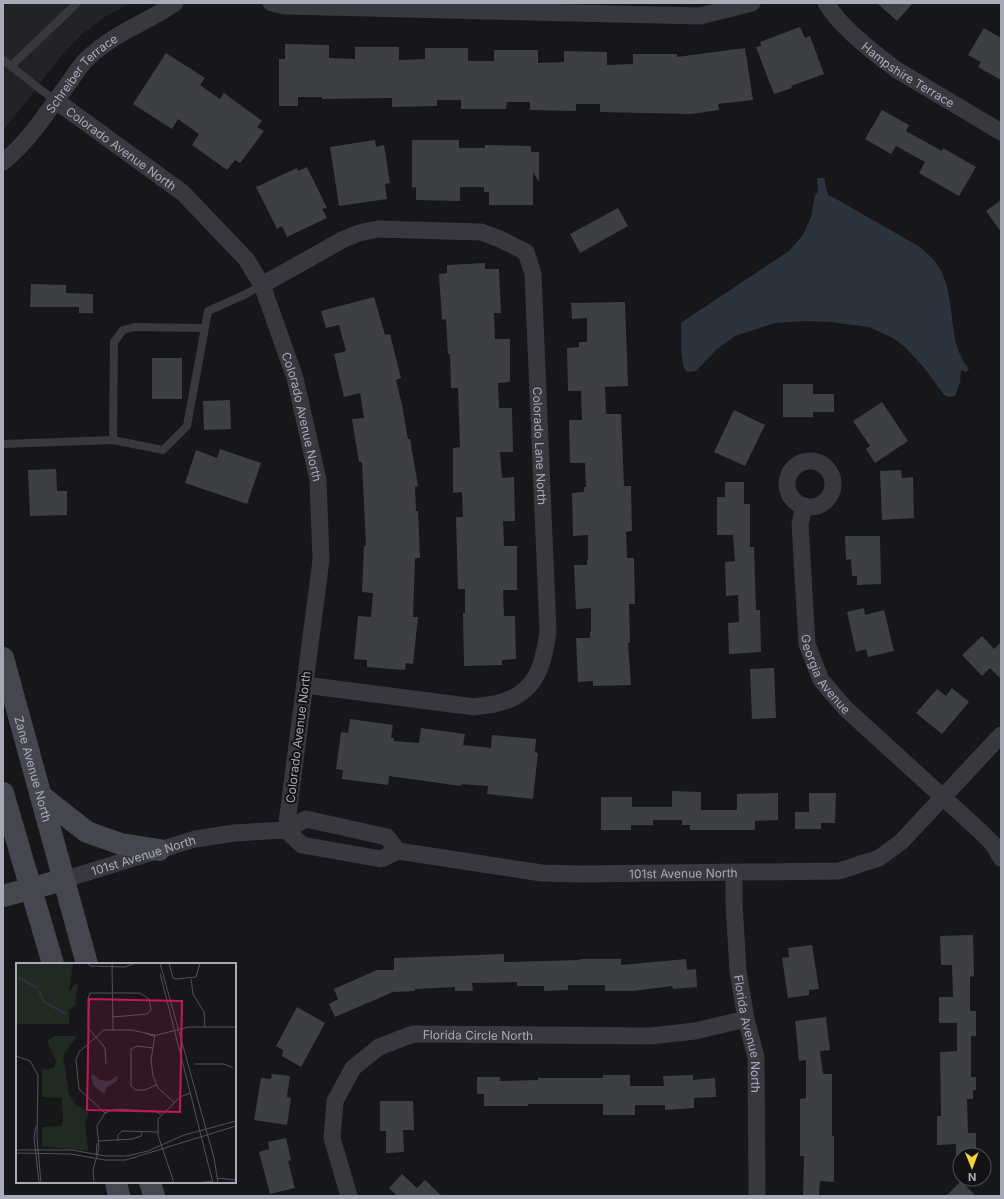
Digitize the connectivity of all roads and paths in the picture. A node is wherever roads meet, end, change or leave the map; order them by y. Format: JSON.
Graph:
{"nodes":[{"id":1,"x":77,"y":3,"type":"edge"},
{"id":2,"x":175,"y":3,"type":"edge"},
{"id":3,"x":271,"y":3,"type":"edge"},
{"id":4,"x":752,"y":3,"type":"edge"},
{"id":5,"x":826,"y":3,"type":"edge"},
{"id":6,"x":3,"y":60,"type":"edge"},
{"id":7,"x":11,"y":66,"type":"junction"},
{"id":8,"x":55,"y":100,"type":"junction"},
{"id":9,"x":1001,"y":132,"type":"edge"},
{"id":10,"x":3,"y":162,"type":"edge"},
{"id":11,"x":262,"y":285,"type":"junction"},
{"id":12,"x":205,"y":328,"type":"junction"},
{"id":13,"x":113,"y":440,"type":"junction"},
{"id":14,"x":3,"y":444,"type":"edge"},
{"id":15,"x":804,"y":506,"type":"dead end"},
{"id":16,"x":3,"y":658,"type":"edge"},
{"id":17,"x":305,"y":684,"type":"junction"},
{"id":18,"x":1001,"y":735,"type":"edge"},
{"id":19,"x":3,"y":793,"type":"edge"},
{"id":20,"x":40,"y":796,"type":"junction"},
{"id":21,"x":944,"y":797,"type":"junction"},
{"id":22,"x":286,"y":830,"type":"junction"},
{"id":23,"x":159,"y":850,"type":"junction"},
{"id":24,"x":398,"y":851,"type":"junction"},
{"id":25,"x":1001,"y":858,"type":"edge"},
{"id":26,"x":734,"y":873,"type":"junction"},
{"id":27,"x":63,"y":880,"type":"junction"},
{"id":28,"x":32,"y":888,"type":"junction"},
{"id":29,"x":3,"y":896,"type":"edge"},
{"id":30,"x":53,"y":963,"type":"edge"},
{"id":31,"x":87,"y":963,"type":"edge"},
{"id":32,"x":746,"y":1019,"type":"junction"},
{"id":33,"x":116,"y":1183,"type":"edge"},
{"id":34,"x":150,"y":1183,"type":"edge"},
{"id":35,"x":120,"y":1196,"type":"edge"},
{"id":36,"x":154,"y":1196,"type":"edge"},
{"id":37,"x":349,"y":1196,"type":"edge"},
{"id":38,"x":757,"y":1196,"type":"edge"}],
"edges":[{"from":1,"to":7,"type":"lane"},
{"from":2,"to":8,"type":"street","name":"Schreiber Terrace"},
{"from":3,"to":4,"type":"street"},
{"from":5,"to":9,"type":"street","name":"Hampshire Terrace"},
{"from":6,"to":7,"type":"lane"},
{"from":7,"to":8,"type":"lane"},
{"from":8,"to":10,"type":"street","name":"Schreiber Terrace"},
{"from":8,"to":11,"type":"street","name":"Colorado Avenue North"},
{"from":11,"to":12,"type":"lane"},
{"from":11,"to":17,"type":"street","name":"Colorado Avenue North"},
{"from":11,"to":17,"type":"street","name":"Colorado Lane North"},
{"from":12,"to":13,"type":"lane"},
{"from":12,"to":13,"type":"lane"},
{"from":13,"to":14,"type":"lane"},
{"from":15,"to":21,"type":"street","name":"Georgia Avenue"},
{"from":16,"to":20,"type":"main road","name":"Zane Avenue North"},
{"from":17,"to":22,"type":"street","name":"Colorado Avenue North"},
{"from":18,"to":21,"type":"street"},
{"from":19,"to":28,"type":"main road"},
{"from":20,"to":23,"type":"main road"},
{"from":20,"to":27,"type":"main road","name":"Zane Avenue North"},
{"from":21,"to":25,"type":"street","name":"Georgia Avenue"},
{"from":21,"to":26,"type":"street","name":"101st Avenue North"},
{"from":22,"to":23,"type":"street","name":"101st Avenue North"},
{"from":22,"to":24,"type":"street","name":"101st Avenue North"},
{"from":22,"to":24,"type":"street","name":"101st Avenue North"},
{"from":23,"to":27,"type":"street","name":"101st Avenue North"},
{"from":24,"to":26,"type":"street","name":"101st Avenue North"},
{"from":26,"to":32,"type":"street","name":"Florida Avenue North"},
{"from":27,"to":28,"type":"main road","name":"101st Avenue North"},
{"from":27,"to":31,"type":"main road","name":"Zane Avenue North"},
{"from":28,"to":29,"type":"main road","name":"101st Avenue North"},
{"from":28,"to":30,"type":"main road"},
{"from":32,"to":37,"type":"street","name":"Florida Circle North"},
{"from":32,"to":38,"type":"street","name":"Florida Avenue North"},
{"from":33,"to":35,"type":"main road"},
{"from":34,"to":36,"type":"main road"}]}
